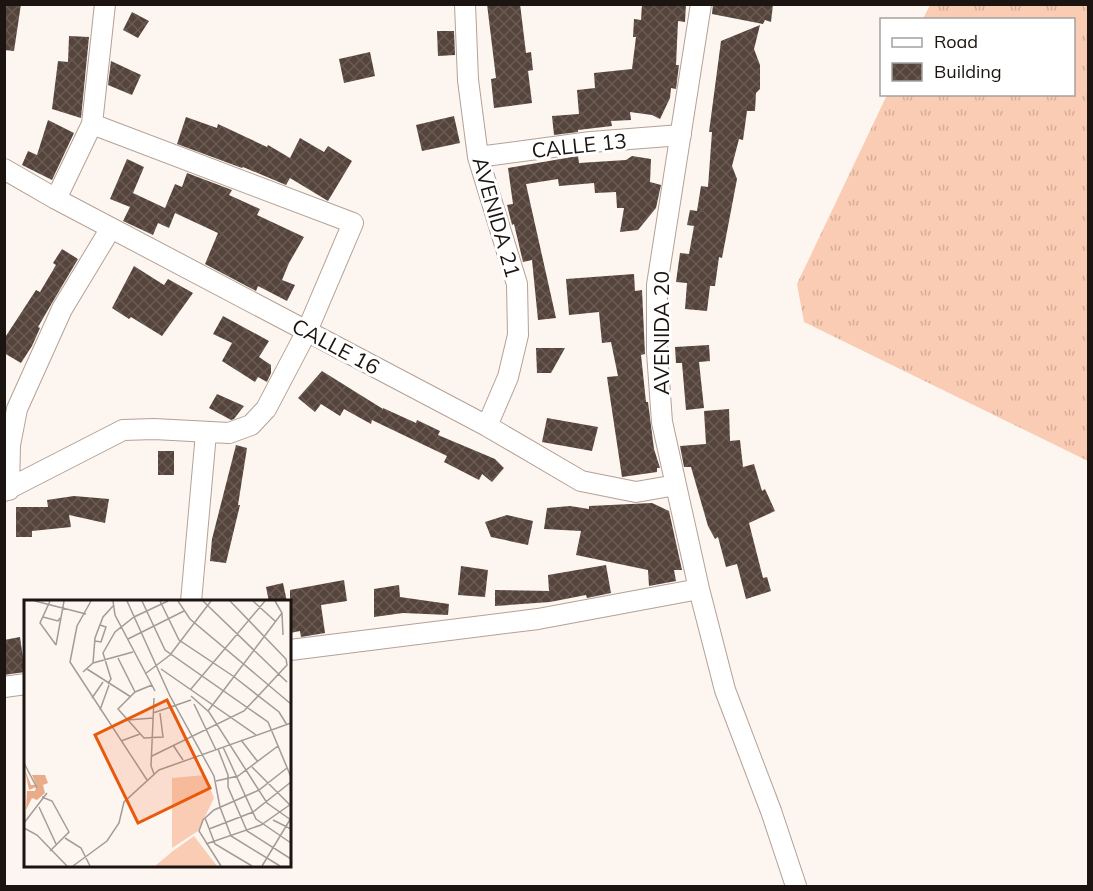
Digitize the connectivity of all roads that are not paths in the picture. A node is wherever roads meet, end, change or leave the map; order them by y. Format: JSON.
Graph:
{"nodes":[{"id":1,"x":105,"y":4,"type":"edge"},
{"id":2,"x":465,"y":4,"type":"edge"},
{"id":3,"x":700,"y":4,"type":"edge"},
{"id":4,"x":92,"y":124,"type":"junction"},
{"id":5,"x":681,"y":135,"type":"junction"},
{"id":6,"x":478,"y":157,"type":"junction"},
{"id":7,"x":4,"y":169,"type":"edge"},
{"id":8,"x":56,"y":199,"type":"junction"},
{"id":9,"x":111,"y":228,"type":"junction"},
{"id":10,"x":307,"y":331,"type":"junction"},
{"id":11,"x":487,"y":426,"type":"junction"},
{"id":12,"x":206,"y":433,"type":"junction"},
{"id":13,"x":676,"y":485,"type":"junction"},
{"id":14,"x":7,"y":490,"type":"edge"},
{"id":15,"x":699,"y":589,"type":"junction"},
{"id":16,"x":191,"y":600,"type":"edge"},
{"id":17,"x":291,"y":650,"type":"edge"},
{"id":18,"x":24,"y":684,"type":"edge"},
{"id":19,"x":4,"y":687,"type":"edge"},
{"id":20,"x":796,"y":886,"type":"edge"}],
"edges":[{"from":1,"to":4,"type":"street"},
{"from":2,"to":6,"type":"street","name":"AVENIDA 21"},
{"from":3,"to":5,"type":"street","name":"AVENIDA 20"},
{"from":4,"to":8,"type":"street"},
{"from":4,"to":10,"type":"street"},
{"from":5,"to":6,"type":"street","name":"CALLE 13"},
{"from":5,"to":13,"type":"street","name":"AVENIDA 20"},
{"from":6,"to":11,"type":"street","name":"AVENIDA 21"},
{"from":7,"to":8,"type":"street","name":"CALLE 16"},
{"from":8,"to":9,"type":"street","name":"CALLE 16"},
{"from":9,"to":10,"type":"street","name":"CALLE 16"},
{"from":9,"to":14,"type":"street"},
{"from":10,"to":11,"type":"street","name":"CALLE 16"},
{"from":10,"to":12,"type":"street"},
{"from":11,"to":13,"type":"street","name":"CALLE 16"},
{"from":12,"to":14,"type":"street"},
{"from":12,"to":16,"type":"street"},
{"from":13,"to":15,"type":"street","name":"AVENIDA 20"},
{"from":15,"to":17,"type":"street"},
{"from":15,"to":20,"type":"street","name":"AVENIDA 20"},
{"from":18,"to":19,"type":"street"}]}
